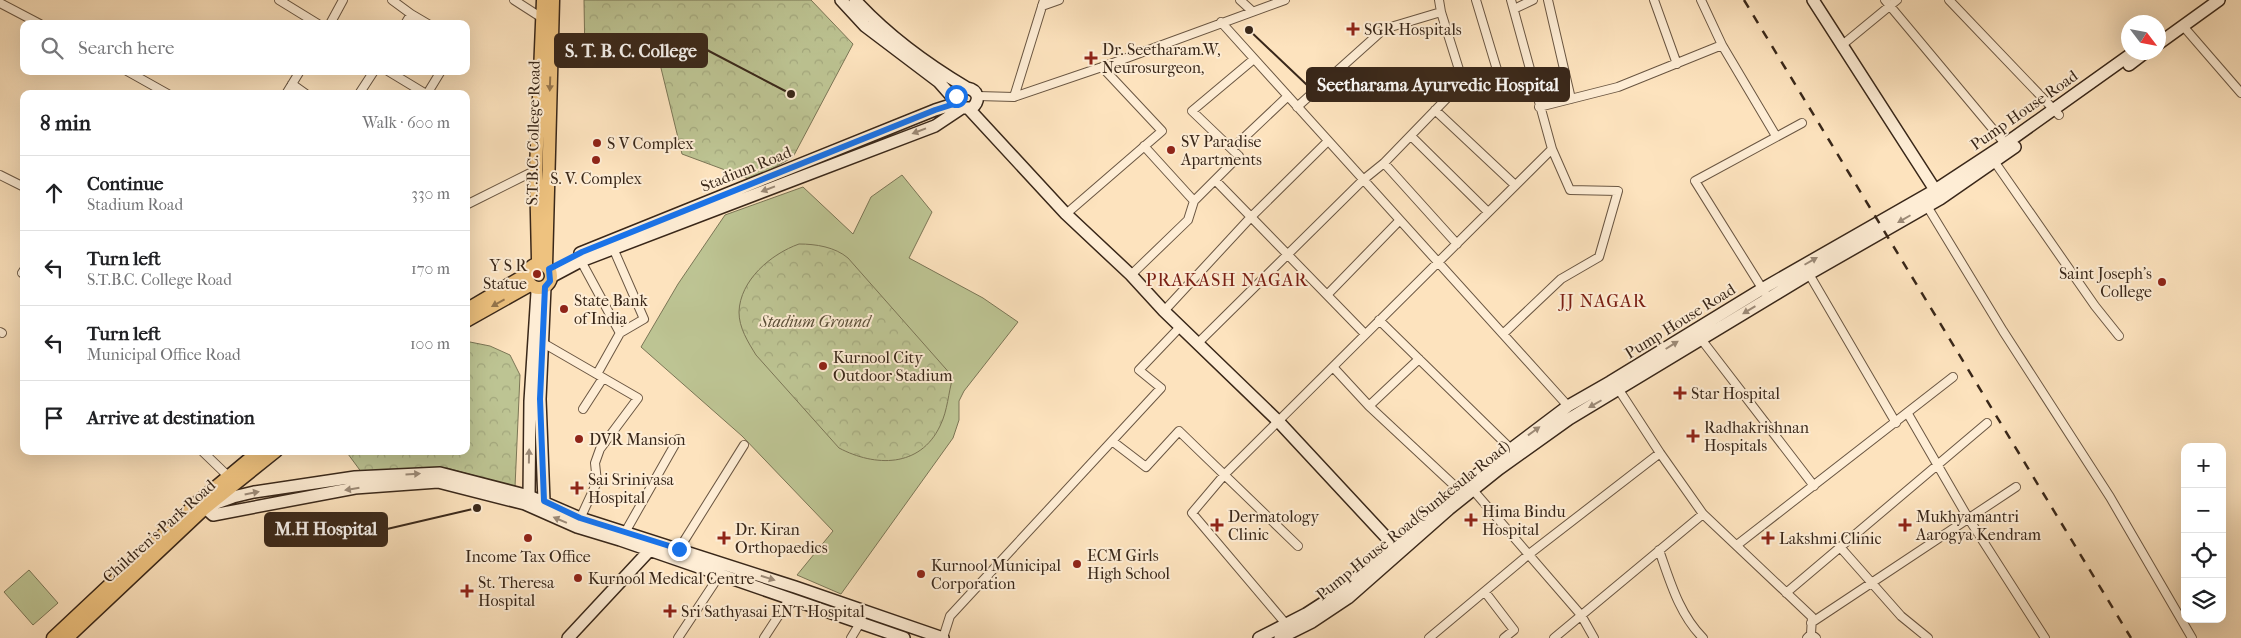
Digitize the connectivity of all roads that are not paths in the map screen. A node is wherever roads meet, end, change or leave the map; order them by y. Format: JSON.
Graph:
{"nodes":[{"id":1,"x":279,"y":0,"type":"edge"},
{"id":2,"x":343,"y":0,"type":"edge"},
{"id":3,"x":392,"y":0,"type":"edge"},
{"id":4,"x":514,"y":0,"type":"edge"},
{"id":5,"x":543,"y":0,"type":"edge"},
{"id":6,"x":553,"y":0,"type":"edge"},
{"id":7,"x":841,"y":0,"type":"edge"},
{"id":8,"x":855,"y":0,"type":"edge"},
{"id":9,"x":1059,"y":0,"type":"edge"},
{"id":10,"x":1240,"y":0,"type":"edge"},
{"id":11,"x":1285,"y":0,"type":"edge"},
{"id":12,"x":1439,"y":0,"type":"edge"},
{"id":13,"x":1476,"y":0,"type":"edge"},
{"id":14,"x":1511,"y":0,"type":"edge"},
{"id":15,"x":1533,"y":0,"type":"edge"},
{"id":16,"x":1548,"y":0,"type":"edge"},
{"id":17,"x":1654,"y":0,"type":"edge"},
{"id":18,"x":1701,"y":0,"type":"edge"},
{"id":19,"x":1813,"y":0,"type":"edge"},
{"id":20,"x":1897,"y":0,"type":"edge"},
{"id":21,"x":1949,"y":0,"type":"edge"},
{"id":22,"x":2209,"y":0,"type":"edge"},
{"id":23,"x":2220,"y":0,"type":"edge"},
{"id":24,"x":1043,"y":3,"type":"edge"},
{"id":25,"x":1888,"y":3,"type":"edge"},
{"id":26,"x":0,"y":4,"type":"edge"},
{"id":27,"x":1514,"y":9,"type":"junction"},
{"id":28,"x":1252,"y":11,"type":"junction"},
{"id":29,"x":1441,"y":12,"type":"junction"},
{"id":30,"x":411,"y":14,"type":"junction"},
{"id":31,"x":542,"y":18,"type":"junction"},
{"id":32,"x":32,"y":20,"type":"edge"},
{"id":33,"x":312,"y":20,"type":"edge"},
{"id":34,"x":332,"y":20,"type":"edge"},
{"id":35,"x":407,"y":20,"type":"edge"},
{"id":36,"x":421,"y":20,"type":"edge"},
{"id":37,"x":1221,"y":22,"type":"junction"},
{"id":38,"x":2183,"y":26,"type":"junction"},
{"id":39,"x":2166,"y":30,"type":"edge"},
{"id":40,"x":2166,"y":38,"type":"edge"},
{"id":41,"x":1722,"y":45,"type":"junction"},
{"id":42,"x":1842,"y":46,"type":"junction"},
{"id":43,"x":1254,"y":59,"type":"junction"},
{"id":44,"x":2124,"y":60,"type":"edge"},
{"id":45,"x":2134,"y":60,"type":"edge"},
{"id":46,"x":1677,"y":64,"type":"junction"},
{"id":47,"x":1102,"y":67,"type":"junction"},
{"id":48,"x":134,"y":75,"type":"edge"},
{"id":49,"x":298,"y":75,"type":"edge"},
{"id":50,"x":371,"y":75,"type":"edge"},
{"id":51,"x":395,"y":75,"type":"edge"},
{"id":52,"x":438,"y":75,"type":"edge"},
{"id":53,"x":1530,"y":75,"type":"junction"},
{"id":54,"x":1501,"y":82,"type":"junction"},
{"id":55,"x":292,"y":84,"type":"junction"},
{"id":56,"x":967,"y":88,"type":"junction"},
{"id":57,"x":161,"y":90,"type":"edge"},
{"id":58,"x":288,"y":90,"type":"edge"},
{"id":59,"x":300,"y":90,"type":"edge"},
{"id":60,"x":362,"y":90,"type":"edge"},
{"id":61,"x":419,"y":90,"type":"edge"},
{"id":62,"x":429,"y":90,"type":"edge"},
{"id":63,"x":1466,"y":92,"type":"junction"},
{"id":64,"x":2241,"y":93,"type":"edge"},
{"id":65,"x":978,"y":96,"type":"junction"},
{"id":66,"x":1014,"y":96,"type":"junction"},
{"id":67,"x":1288,"y":96,"type":"junction"},
{"id":68,"x":1571,"y":99,"type":"junction"},
{"id":69,"x":961,"y":105,"type":"junction"},
{"id":70,"x":1297,"y":107,"type":"junction"},
{"id":71,"x":1539,"y":107,"type":"junction"},
{"id":72,"x":1435,"y":110,"type":"junction"},
{"id":73,"x":2057,"y":112,"type":"junction"},
{"id":74,"x":1802,"y":122,"type":"dead end"},
{"id":75,"x":1411,"y":136,"type":"junction"},
{"id":76,"x":1776,"y":136,"type":"junction"},
{"id":77,"x":1328,"y":141,"type":"junction"},
{"id":78,"x":1144,"y":146,"type":"junction"},
{"id":79,"x":2008,"y":147,"type":"junction"},
{"id":80,"x":1232,"y":148,"type":"junction"},
{"id":81,"x":1552,"y":149,"type":"junction"},
{"id":82,"x":1994,"y":161,"type":"junction"},
{"id":83,"x":1384,"y":163,"type":"junction"},
{"id":84,"x":536,"y":170,"type":"junction"},
{"id":85,"x":0,"y":175,"type":"edge"},
{"id":86,"x":1215,"y":180,"type":"junction"},
{"id":87,"x":1363,"y":180,"type":"junction"},
{"id":88,"x":20,"y":185,"type":"edge"},
{"id":89,"x":1515,"y":185,"type":"junction"},
{"id":90,"x":1938,"y":194,"type":"junction"},
{"id":91,"x":1194,"y":201,"type":"junction"},
{"id":92,"x":470,"y":203,"type":"edge"},
{"id":93,"x":1927,"y":206,"type":"junction"},
{"id":94,"x":1488,"y":212,"type":"junction"},
{"id":95,"x":1066,"y":214,"type":"junction"},
{"id":96,"x":1251,"y":217,"type":"junction"},
{"id":97,"x":1400,"y":220,"type":"junction"},
{"id":98,"x":1456,"y":244,"type":"junction"},
{"id":99,"x":613,"y":248,"type":"junction"},
{"id":100,"x":1287,"y":254,"type":"junction"},
{"id":101,"x":581,"y":261,"type":"junction"},
{"id":102,"x":1438,"y":262,"type":"junction"},
{"id":103,"x":1809,"y":274,"type":"junction"},
{"id":104,"x":1131,"y":275,"type":"junction"},
{"id":105,"x":541,"y":276,"type":"junction"},
{"id":106,"x":1765,"y":294,"type":"junction"},
{"id":107,"x":1327,"y":295,"type":"junction"},
{"id":108,"x":470,"y":308,"type":"edge"},
{"id":109,"x":1164,"y":311,"type":"junction"},
{"id":110,"x":470,"y":319,"type":"edge"},
{"id":111,"x":1379,"y":320,"type":"junction"},
{"id":112,"x":1180,"y":327,"type":"junction"},
{"id":113,"x":620,"y":333,"type":"junction"},
{"id":114,"x":1365,"y":334,"type":"junction"},
{"id":115,"x":1502,"y":334,"type":"junction"},
{"id":116,"x":2119,"y":336,"type":"dead end"},
{"id":117,"x":1701,"y":339,"type":"junction"},
{"id":118,"x":543,"y":343,"type":"junction"},
{"id":119,"x":1198,"y":343,"type":"junction"},
{"id":120,"x":1419,"y":360,"type":"junction"},
{"id":121,"x":1333,"y":367,"type":"junction"},
{"id":122,"x":600,"y":376,"type":"junction"},
{"id":123,"x":1953,"y":377,"type":"dead end"},
{"id":124,"x":1619,"y":390,"type":"junction"},
{"id":125,"x":1369,"y":406,"type":"junction"},
{"id":126,"x":1568,"y":406,"type":"junction"},
{"id":127,"x":583,"y":409,"type":"dead end"},
{"id":128,"x":1908,"y":414,"type":"junction"},
{"id":129,"x":1278,"y":421,"type":"junction"},
{"id":130,"x":1896,"y":423,"type":"junction"},
{"id":131,"x":1988,"y":423,"type":"dead end"},
{"id":132,"x":535,"y":435,"type":"junction"},
{"id":133,"x":678,"y":439,"type":"dead end"},
{"id":134,"x":1112,"y":441,"type":"junction"},
{"id":135,"x":744,"y":444,"type":"dead end"},
{"id":136,"x":1510,"y":448,"type":"junction"},
{"id":137,"x":1660,"y":453,"type":"junction"},
{"id":138,"x":206,"y":455,"type":"edge"},
{"id":139,"x":254,"y":455,"type":"edge"},
{"id":140,"x":270,"y":455,"type":"edge"},
{"id":141,"x":1938,"y":465,"type":"junction"},
{"id":142,"x":1225,"y":474,"type":"junction"},
{"id":143,"x":228,"y":476,"type":"junction"},
{"id":144,"x":1814,"y":486,"type":"junction"},
{"id":145,"x":2016,"y":487,"type":"dead end"},
{"id":146,"x":1458,"y":489,"type":"junction"},
{"id":147,"x":1473,"y":490,"type":"junction"},
{"id":148,"x":527,"y":500,"type":"junction"},
{"id":149,"x":202,"y":504,"type":"junction"},
{"id":150,"x":541,"y":506,"type":"junction"},
{"id":151,"x":1703,"y":514,"type":"junction"},
{"id":152,"x":1969,"y":518,"type":"junction"},
{"id":153,"x":579,"y":522,"type":"junction"},
{"id":154,"x":623,"y":536,"type":"junction"},
{"id":155,"x":1298,"y":546,"type":"dead end"},
{"id":156,"x":1737,"y":546,"type":"junction"},
{"id":157,"x":1840,"y":547,"type":"junction"},
{"id":158,"x":679,"y":549,"type":"junction"},
{"id":159,"x":1397,"y":549,"type":"junction"},
{"id":160,"x":1659,"y":550,"type":"junction"},
{"id":161,"x":649,"y":551,"type":"junction"},
{"id":162,"x":1528,"y":555,"type":"junction"},
{"id":163,"x":718,"y":576,"type":"junction"},
{"id":164,"x":1872,"y":583,"type":"junction"},
{"id":165,"x":1485,"y":592,"type":"junction"},
{"id":166,"x":1786,"y":593,"type":"junction"},
{"id":167,"x":790,"y":598,"type":"junction"},
{"id":168,"x":1581,"y":616,"type":"junction"},
{"id":169,"x":860,"y":623,"type":"junction"},
{"id":170,"x":1811,"y":623,"type":"junction"},
{"id":171,"x":1286,"y":624,"type":"junction"},
{"id":172,"x":1812,"y":636,"type":"edge"},
{"id":173,"x":53,"y":638,"type":"edge"},
{"id":174,"x":67,"y":638,"type":"edge"},
{"id":175,"x":568,"y":638,"type":"edge"},
{"id":176,"x":678,"y":638,"type":"edge"},
{"id":177,"x":764,"y":638,"type":"edge"},
{"id":178,"x":851,"y":638,"type":"edge"},
{"id":179,"x":904,"y":638,"type":"edge"},
{"id":180,"x":943,"y":638,"type":"edge"},
{"id":181,"x":1259,"y":638,"type":"edge"},
{"id":182,"x":1280,"y":638,"type":"edge"},
{"id":183,"x":1430,"y":638,"type":"edge"},
{"id":184,"x":1504,"y":638,"type":"edge"},
{"id":185,"x":1554,"y":638,"type":"edge"},
{"id":186,"x":1594,"y":638,"type":"edge"},
{"id":187,"x":1703,"y":638,"type":"edge"},
{"id":188,"x":1928,"y":638,"type":"edge"},
{"id":189,"x":2046,"y":638,"type":"edge"},
{"id":190,"x":2192,"y":638,"type":"edge"}],
"edges":[{"from":1,"to":33,"type":"street"},
{"from":2,"to":34,"type":"street"},
{"from":3,"to":30,"type":"street"},
{"from":4,"to":31,"type":"street"},
{"from":5,"to":31,"type":"main road","name":"S.T.B.C. College Road"},
{"from":6,"to":105,"type":"main road","name":"S.T.B.C. College Road","one_way":true},
{"from":7,"to":69,"type":"main road"},
{"from":8,"to":56,"type":"main road"},
{"from":9,"to":24,"type":"street"},
{"from":10,"to":28,"type":"street"},
{"from":11,"to":28,"type":"street"},
{"from":12,"to":29,"type":"street"},
{"from":13,"to":54,"type":"street"},
{"from":14,"to":27,"type":"street"},
{"from":15,"to":27,"type":"street"},
{"from":16,"to":68,"type":"street"},
{"from":17,"to":46,"type":"street"},
{"from":18,"to":41,"type":"street"},
{"from":19,"to":42,"type":"main road"},
{"from":20,"to":25,"type":"street"},
{"from":21,"to":73,"type":"street"},
{"from":22,"to":39,"type":"main road"},
{"from":23,"to":38,"type":"main road"},
{"from":24,"to":66,"type":"street"},
{"from":25,"to":42,"type":"street"},
{"from":25,"to":79,"type":"street"},
{"from":26,"to":32,"type":"street"},
{"from":27,"to":53,"type":"street"},
{"from":28,"to":37,"type":"street"},
{"from":29,"to":63,"type":"street"},
{"from":29,"to":70,"type":"street"},
{"from":30,"to":35,"type":"street"},
{"from":30,"to":36,"type":"street"},
{"from":31,"to":84,"type":"main road","name":"S.T.B.C. College Road"},
{"from":37,"to":43,"type":"street"},
{"from":37,"to":47,"type":"street"},
{"from":38,"to":40,"type":"main road"},
{"from":38,"to":64,"type":"street"},
{"from":41,"to":46,"type":"street"},
{"from":41,"to":76,"type":"street"},
{"from":42,"to":90,"type":"main road"},
{"from":43,"to":67,"type":"street"},
{"from":43,"to":80,"type":"street"},
{"from":44,"to":73,"type":"main road","name":"Pump House Road"},
{"from":45,"to":73,"type":"main road","name":"Pump House Road(Sunkesula Road)"},
{"from":46,"to":68,"type":"street"},
{"from":47,"to":66,"type":"street"},
{"from":47,"to":78,"type":"street"},
{"from":48,"to":57,"type":"street"},
{"from":49,"to":55,"type":"street"},
{"from":50,"to":60,"type":"street"},
{"from":51,"to":61,"type":"street"},
{"from":52,"to":62,"type":"street"},
{"from":53,"to":54,"type":"street"},
{"from":53,"to":71,"type":"street"},
{"from":54,"to":63,"type":"street"},
{"from":55,"to":58,"type":"street"},
{"from":55,"to":59,"type":"street"},
{"from":56,"to":65,"type":"main road"},
{"from":56,"to":69,"type":"main road"},
{"from":63,"to":72,"type":"street"},
{"from":65,"to":66,"type":"street"},
{"from":65,"to":69,"type":"main road"},
{"from":67,"to":70,"type":"street"},
{"from":67,"to":80,"type":"street"},
{"from":68,"to":71,"type":"street"},
{"from":69,"to":95,"type":"main road"},
{"from":69,"to":99,"type":"main road","name":"Stadium Road","one_way":true},
{"from":69,"to":105,"type":"main road","name":"Stadium Road"},
{"from":70,"to":77,"type":"street"},
{"from":71,"to":81,"type":"street"},
{"from":72,"to":75,"type":"street"},
{"from":72,"to":89,"type":"street"},
{"from":73,"to":79,"type":"main road","name":"Pump House Road(Sunkesula Road)"},
{"from":74,"to":76,"type":"street"},
{"from":75,"to":83,"type":"street"},
{"from":75,"to":94,"type":"street"},
{"from":76,"to":106,"type":"street"},
{"from":77,"to":87,"type":"street"},
{"from":77,"to":96,"type":"street"},
{"from":78,"to":91,"type":"street"},
{"from":78,"to":95,"type":"street"},
{"from":79,"to":82,"type":"main road","name":"Pump House Road(Sunkesula Road)"},
{"from":79,"to":90,"type":"main road","name":"Pump House Road"},
{"from":80,"to":86,"type":"street"},
{"from":81,"to":89,"type":"street"},
{"from":81,"to":115,"type":"street"},
{"from":82,"to":90,"type":"main road","name":"Pump House Road(Sunkesula Road)"},
{"from":82,"to":116,"type":"street"},
{"from":83,"to":87,"type":"street"},
{"from":83,"to":98,"type":"street"},
{"from":84,"to":92,"type":"street"},
{"from":84,"to":105,"type":"main road","name":"S.T.B.C. College Road"},
{"from":85,"to":88,"type":"street"},
{"from":86,"to":91,"type":"street"},
{"from":86,"to":96,"type":"street"},
{"from":87,"to":97,"type":"street"},
{"from":87,"to":100,"type":"street"},
{"from":89,"to":94,"type":"street"},
{"from":90,"to":93,"type":"main road","name":"Pump House Road(Sunkesula Road)"},
{"from":106,"to":90,"type":"main road","name":"Pump House Road","one_way":true},
{"from":91,"to":104,"type":"street"},
{"from":93,"to":103,"type":"main road","name":"Pump House Road(Sunkesula Road)","one_way":true},
{"from":93,"to":190,"type":"street"},
{"from":94,"to":98,"type":"street"},
{"from":95,"to":104,"type":"main road"},
{"from":96,"to":100,"type":"street"},
{"from":96,"to":109,"type":"street"},
{"from":97,"to":102,"type":"street"},
{"from":97,"to":107,"type":"street"},
{"from":98,"to":102,"type":"street"},
{"from":99,"to":101,"type":"main road","name":"Stadium Road"},
{"from":99,"to":113,"type":"street"},
{"from":100,"to":107,"type":"street"},
{"from":100,"to":119,"type":"street"},
{"from":101,"to":105,"type":"main road","name":"Stadium Road"},
{"from":101,"to":113,"type":"street"},
{"from":102,"to":111,"type":"street"},
{"from":102,"to":115,"type":"street"},
{"from":103,"to":106,"type":"main road","name":"Pump House Road(Sunkesula Road)"},
{"from":103,"to":130,"type":"street"},
{"from":104,"to":109,"type":"main road"},
{"from":105,"to":108,"type":"main road"},
{"from":105,"to":110,"type":"main road","one_way":true},
{"from":105,"to":118,"type":"main road","name":"S.T.B.C. College Road"},
{"from":105,"to":132,"type":"main road"},
{"from":106,"to":117,"type":"main road","name":"Pump House Road(Sunkesula Road)","one_way":true},
{"from":126,"to":106,"type":"main road","name":"Pump House Road","one_way":true},
{"from":107,"to":114,"type":"street"},
{"from":109,"to":112,"type":"main road"},
{"from":111,"to":114,"type":"street"},
{"from":111,"to":120,"type":"street"},
{"from":112,"to":119,"type":"main road"},
{"from":112,"to":134,"type":"street"},
{"from":113,"to":122,"type":"street"},
{"from":114,"to":121,"type":"street"},
{"from":115,"to":126,"type":"street"},
{"from":117,"to":124,"type":"main road","name":"Pump House Road(Sunkesula Road)"},
{"from":117,"to":144,"type":"street"},
{"from":118,"to":122,"type":"street"},
{"from":118,"to":132,"type":"main road","name":"S.T.B.C. College Road"},
{"from":119,"to":129,"type":"main road"},
{"from":120,"to":125,"type":"street"},
{"from":120,"to":136,"type":"street"},
{"from":121,"to":125,"type":"street"},
{"from":121,"to":129,"type":"street"},
{"from":122,"to":127,"type":"street"},
{"from":122,"to":153,"type":"street"},
{"from":123,"to":128,"type":"street"},
{"from":124,"to":137,"type":"street"},
{"from":124,"to":147,"type":"main road","name":"Pump House Road(Sunkesula Road)","one_way":true},
{"from":125,"to":146,"type":"street"},
{"from":136,"to":126,"type":"main road","name":"Pump House Road","one_way":true},
{"from":128,"to":130,"type":"street"},
{"from":128,"to":141,"type":"street"},
{"from":129,"to":142,"type":"street"},
{"from":129,"to":159,"type":"main road"},
{"from":130,"to":144,"type":"street"},
{"from":131,"to":141,"type":"street"},
{"from":148,"to":132,"type":"main road","one_way":true},
{"from":132,"to":150,"type":"main road","name":"S.T.B.C. College Road"},
{"from":133,"to":154,"type":"street"},
{"from":134,"to":142,"type":"street"},
{"from":134,"to":180,"type":"street"},
{"from":135,"to":158,"type":"street"},
{"from":136,"to":146,"type":"main road","name":"Pump House Road"},
{"from":137,"to":151,"type":"street"},
{"from":137,"to":162,"type":"street"},
{"from":138,"to":143,"type":"street"},
{"from":139,"to":143,"type":"main road","name":"Children's Park Road"},
{"from":140,"to":149,"type":"main road","name":"Children's Park Road"},
{"from":141,"to":152,"type":"street"},
{"from":141,"to":157,"type":"street"},
{"from":142,"to":155,"type":"street"},
{"from":142,"to":171,"type":"street"},
{"from":143,"to":149,"type":"main road","name":"Children's Park Road"},
{"from":144,"to":156,"type":"street"},
{"from":145,"to":152,"type":"street"},
{"from":146,"to":147,"type":"main road"},
{"from":146,"to":159,"type":"main road","name":"Pump House Road"},
{"from":147,"to":159,"type":"main road","name":"Pump House Road(Sunkesula Road)"},
{"from":147,"to":162,"type":"street"},
{"from":148,"to":149,"type":"main road"},
{"from":148,"to":150,"type":"main road"},
{"from":149,"to":173,"type":"main road","name":"Children's Park Road"},
{"from":149,"to":174,"type":"main road","name":"Children's Park Road"},
{"from":150,"to":153,"type":"main road"},
{"from":151,"to":156,"type":"street"},
{"from":151,"to":160,"type":"street"},
{"from":152,"to":164,"type":"street"},
{"from":152,"to":189,"type":"street"},
{"from":153,"to":154,"type":"main road"},
{"from":154,"to":158,"type":"main road"},
{"from":154,"to":161,"type":"main road"},
{"from":156,"to":166,"type":"street"},
{"from":157,"to":164,"type":"street"},
{"from":157,"to":166,"type":"street"},
{"from":158,"to":180,"type":"main road","one_way":true},
{"from":159,"to":171,"type":"main road","name":"Pump House Road"},
{"from":159,"to":182,"type":"main road","name":"Pump House Road(Sunkesula Road)"},
{"from":160,"to":168,"type":"street"},
{"from":160,"to":187,"type":"street"},
{"from":161,"to":163,"type":"main road"},
{"from":161,"to":175,"type":"main road"},
{"from":162,"to":165,"type":"street"},
{"from":162,"to":168,"type":"street"},
{"from":163,"to":167,"type":"main road"},
{"from":163,"to":176,"type":"street"},
{"from":164,"to":170,"type":"street"},
{"from":164,"to":188,"type":"street"},
{"from":165,"to":183,"type":"street"},
{"from":165,"to":184,"type":"street"},
{"from":166,"to":170,"type":"street"},
{"from":167,"to":169,"type":"main road"},
{"from":167,"to":177,"type":"street"},
{"from":168,"to":185,"type":"street"},
{"from":168,"to":186,"type":"street"},
{"from":169,"to":178,"type":"street"},
{"from":169,"to":179,"type":"main road"},
{"from":170,"to":172,"type":"street"},
{"from":171,"to":181,"type":"main road","name":"Pump House Road"}]}
